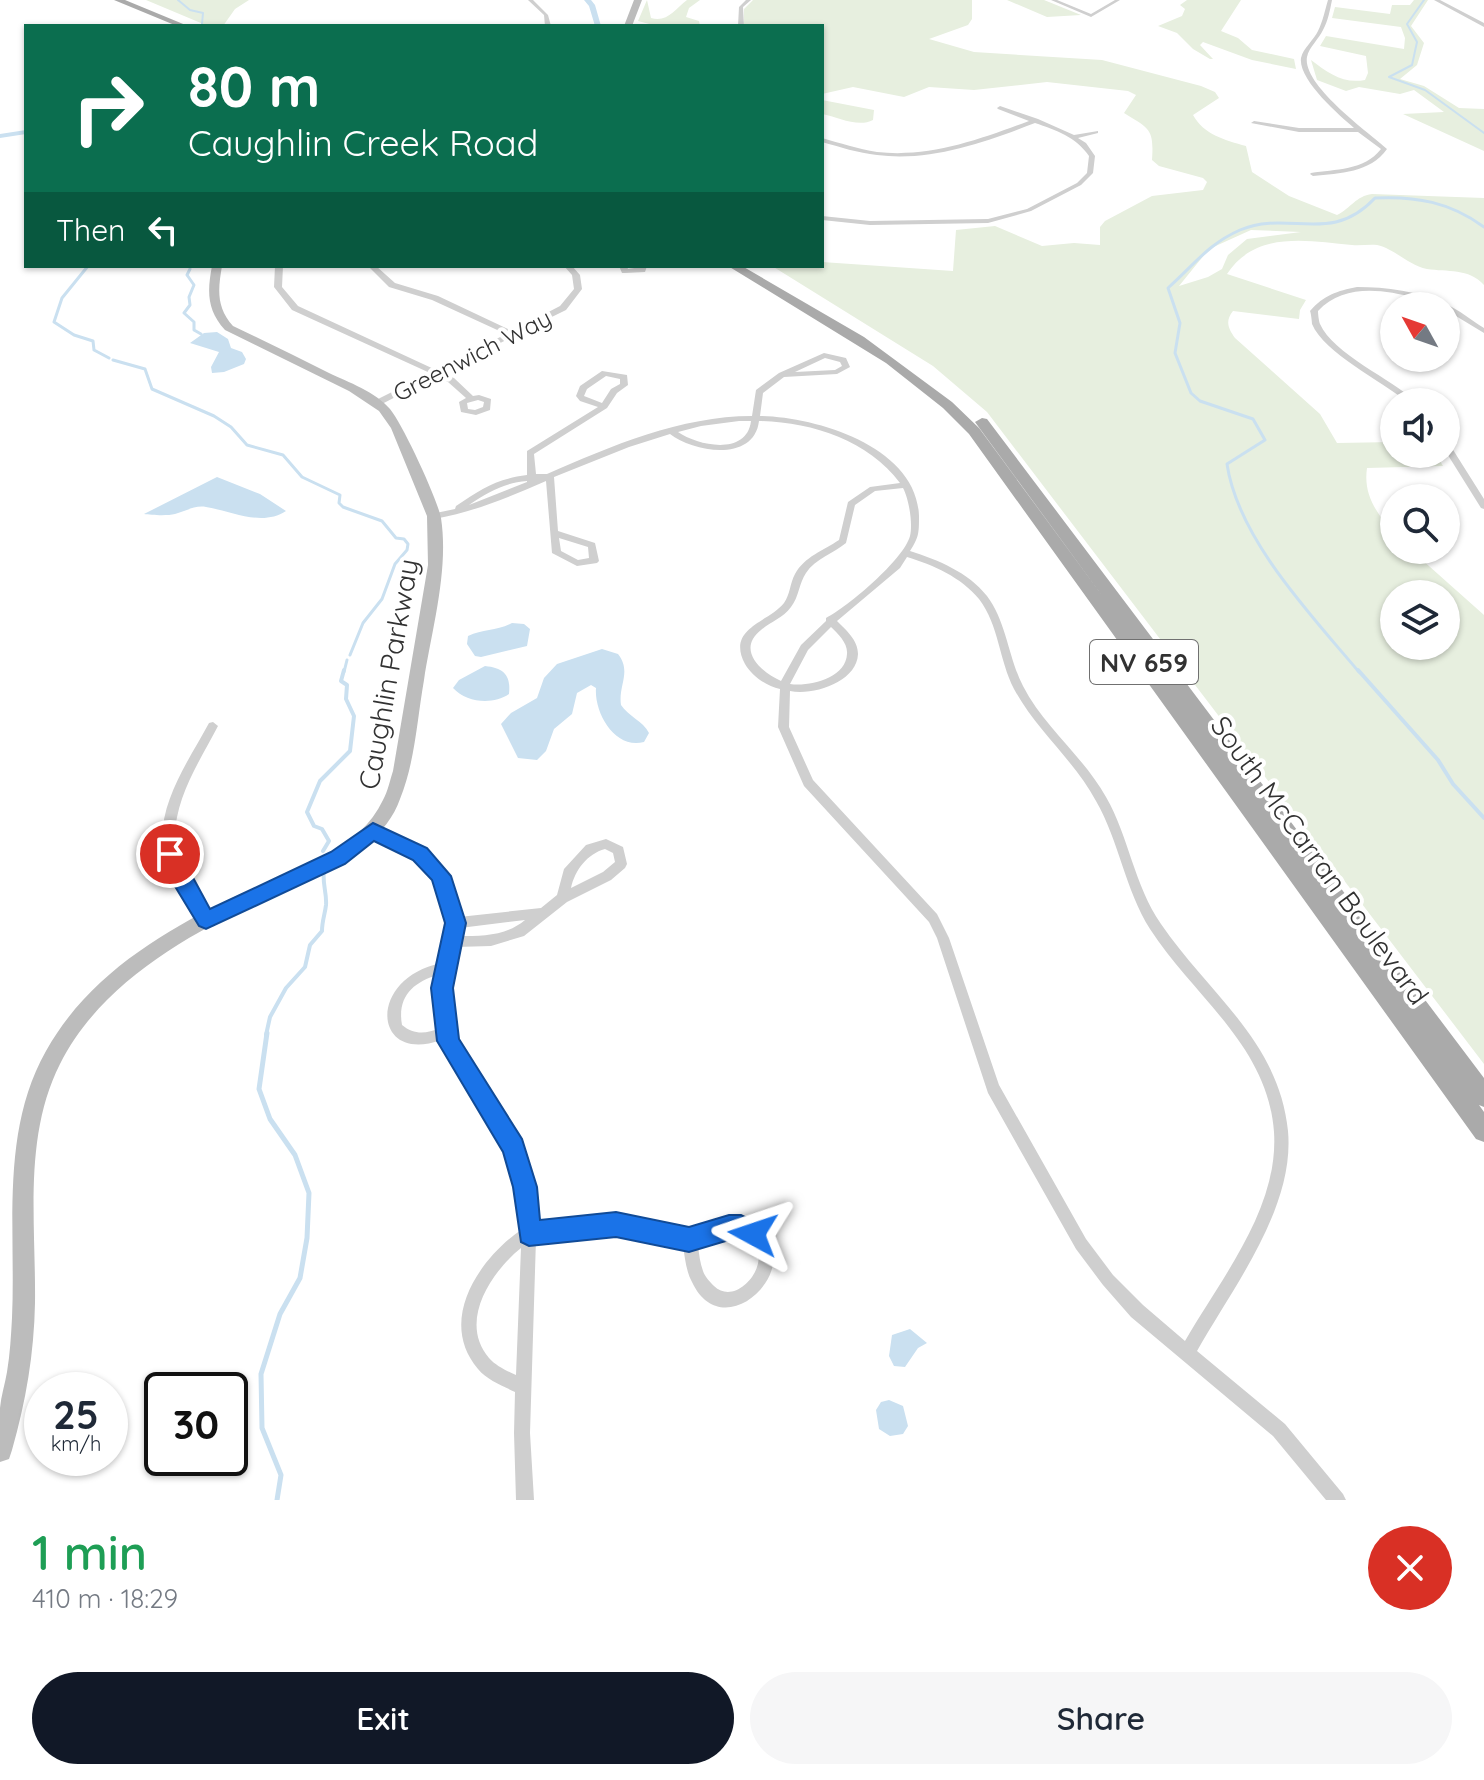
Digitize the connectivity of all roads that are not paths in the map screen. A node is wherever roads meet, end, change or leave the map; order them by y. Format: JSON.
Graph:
{"nodes":[{"id":1,"x":121,"y":0,"type":"edge"},
{"id":2,"x":137,"y":0,"type":"edge"},
{"id":3,"x":530,"y":0,"type":"edge"},
{"id":4,"x":638,"y":0,"type":"edge"},
{"id":5,"x":749,"y":0,"type":"edge"},
{"id":6,"x":1053,"y":0,"type":"edge"},
{"id":7,"x":1118,"y":0,"type":"edge"},
{"id":8,"x":1330,"y":0,"type":"edge"},
{"id":9,"x":1436,"y":0,"type":"edge"},
{"id":10,"x":179,"y":24,"type":"edge"},
{"id":11,"x":194,"y":24,"type":"edge"},
{"id":12,"x":548,"y":24,"type":"edge"},
{"id":13,"x":629,"y":24,"type":"edge"},
{"id":14,"x":741,"y":24,"type":"edge"},
{"id":15,"x":1484,"y":25,"type":"edge"},
{"id":16,"x":1000,"y":108,"type":"dead end"},
{"id":17,"x":1036,"y":120,"type":"junction"},
{"id":18,"x":1254,"y":123,"type":"dead end"},
{"id":19,"x":1357,"y":130,"type":"junction"},
{"id":20,"x":1096,"y":132,"type":"dead end"},
{"id":21,"x":1074,"y":137,"type":"junction"},
{"id":22,"x":824,"y":140,"type":"edge"},
{"id":23,"x":1313,"y":174,"type":"dead end"},
{"id":24,"x":824,"y":218,"type":"edge"},
{"id":25,"x":217,"y":268,"type":"edge"},
{"id":26,"x":279,"y":268,"type":"edge"},
{"id":27,"x":374,"y":268,"type":"edge"},
{"id":28,"x":570,"y":268,"type":"edge"},
{"id":29,"x":624,"y":268,"type":"edge"},
{"id":30,"x":642,"y":268,"type":"edge"},
{"id":31,"x":737,"y":268,"type":"edge"},
{"id":32,"x":752,"y":268,"type":"edge"},
{"id":33,"x":1393,"y":292,"type":"edge"},
{"id":34,"x":1460,"y":316,"type":"edge"},
{"id":35,"x":1484,"y":331,"type":"edge"},
{"id":36,"x":514,"y":335,"type":"junction"},
{"id":37,"x":438,"y":373,"type":"junction"},
{"id":38,"x":782,"y":375,"type":"junction"},
{"id":39,"x":1394,"y":388,"type":"edge"},
{"id":40,"x":470,"y":398,"type":"dead end"},
{"id":41,"x":377,"y":403,"type":"junction"},
{"id":42,"x":604,"y":406,"type":"junction"},
{"id":43,"x":756,"y":418,"type":"junction"},
{"id":44,"x":671,"y":431,"type":"junction"},
{"id":45,"x":1460,"y":467,"type":"edge"},
{"id":46,"x":550,"y":476,"type":"junction"},
{"id":47,"x":532,"y":481,"type":"junction"},
{"id":48,"x":494,"y":485,"type":"junction"},
{"id":49,"x":904,"y":485,"type":"junction"},
{"id":50,"x":509,"y":496,"type":"junction"},
{"id":51,"x":1484,"y":506,"type":"edge"},
{"id":52,"x":434,"y":516,"type":"junction"},
{"id":53,"x":554,"y":533,"type":"dead end"},
{"id":54,"x":906,"y":553,"type":"junction"},
{"id":55,"x":830,"y":620,"type":"junction"},
{"id":56,"x":783,"y":687,"type":"junction"},
{"id":57,"x":213,"y":726,"type":"dead end"},
{"id":58,"x":373,"y":831,"type":"junction"},
{"id":59,"x":563,"y":898,"type":"junction"},
{"id":60,"x":544,"y":913,"type":"junction"},
{"id":61,"x":206,"y":920,"type":"junction"},
{"id":62,"x":455,"y":923,"type":"junction"},
{"id":63,"x":453,"y":942,"type":"junction"},
{"id":64,"x":448,"y":968,"type":"junction"},
{"id":65,"x":446,"y":1032,"type":"junction"},
{"id":66,"x":1484,"y":1096,"type":"edge"},
{"id":67,"x":1484,"y":1131,"type":"edge"},
{"id":68,"x":529,"y":1234,"type":"junction"},
{"id":69,"x":689,"y":1240,"type":"junction"},
{"id":70,"x":1187,"y":1352,"type":"junction"},
{"id":71,"x":524,"y":1388,"type":"junction"},
{"id":72,"x":0,"y":1450,"type":"edge"},
{"id":73,"x":525,"y":1500,"type":"edge"},
{"id":74,"x":1337,"y":1500,"type":"edge"}],
"edges":[{"from":1,"to":10,"type":"main road"},
{"from":2,"to":11,"type":"main road"},
{"from":3,"to":12,"type":"street"},
{"from":4,"to":13,"type":"street"},
{"from":5,"to":14,"type":"street"},
{"from":6,"to":7,"type":"street"},
{"from":8,"to":19,"type":"street"},
{"from":9,"to":15,"type":"street"},
{"from":16,"to":17,"type":"street"},
{"from":17,"to":21,"type":"street"},
{"from":17,"to":22,"type":"street"},
{"from":18,"to":19,"type":"street"},
{"from":19,"to":23,"type":"street"},
{"from":20,"to":21,"type":"street"},
{"from":21,"to":24,"type":"street"},
{"from":25,"to":41,"type":"street","name":"Caughlin Parkway"},
{"from":26,"to":37,"type":"street"},
{"from":27,"to":36,"type":"street"},
{"from":28,"to":36,"type":"street","name":"Greenwich Way"},
{"from":29,"to":30,"type":"street"},
{"from":31,"to":67,"type":"main road","name":"South McCarran Boulevard","number":"NV 659"},
{"from":32,"to":66,"type":"main road","name":"South McCarran Boulevard","number":"NV 659"},
{"from":33,"to":39,"type":"street"},
{"from":34,"to":35,"type":"street"},
{"from":36,"to":37,"type":"street","name":"Greenwich Way"},
{"from":37,"to":40,"type":"street"},
{"from":37,"to":41,"type":"street","name":"Greenwich Way"},
{"from":38,"to":38,"type":"street"},
{"from":38,"to":43,"type":"street"},
{"from":41,"to":52,"type":"street","name":"Caughlin Parkway"},
{"from":42,"to":42,"type":"street"},
{"from":42,"to":47,"type":"street"},
{"from":43,"to":44,"type":"street"},
{"from":43,"to":44,"type":"street"},
{"from":43,"to":49,"type":"street"},
{"from":44,"to":46,"type":"street"},
{"from":45,"to":51,"type":"street"},
{"from":46,"to":47,"type":"street"},
{"from":46,"to":53,"type":"street"},
{"from":47,"to":48,"type":"street"},
{"from":47,"to":50,"type":"street"},
{"from":48,"to":50,"type":"street"},
{"from":48,"to":52,"type":"street"},
{"from":49,"to":54,"type":"street"},
{"from":49,"to":56,"type":"street"},
{"from":50,"to":52,"type":"street"},
{"from":52,"to":58,"type":"street","name":"Caughlin Parkway"},
{"from":54,"to":55,"type":"street"},
{"from":54,"to":70,"type":"street"},
{"from":55,"to":56,"type":"street"},
{"from":55,"to":56,"type":"street"},
{"from":56,"to":70,"type":"street"},
{"from":57,"to":61,"type":"street"},
{"from":58,"to":61,"type":"street","name":"Caughlin Parkway"},
{"from":58,"to":62,"type":"street"},
{"from":59,"to":59,"type":"street"},
{"from":59,"to":60,"type":"street"},
{"from":60,"to":62,"type":"street"},
{"from":60,"to":63,"type":"street"},
{"from":61,"to":72,"type":"street","name":"Caughlin Parkway"},
{"from":62,"to":63,"type":"street"},
{"from":63,"to":64,"type":"street"},
{"from":64,"to":65,"type":"street"},
{"from":64,"to":65,"type":"street"},
{"from":65,"to":68,"type":"street"},
{"from":68,"to":69,"type":"street"},
{"from":68,"to":71,"type":"street"},
{"from":68,"to":71,"type":"street"},
{"from":69,"to":69,"type":"street"},
{"from":70,"to":74,"type":"street"},
{"from":71,"to":73,"type":"street"}]}
